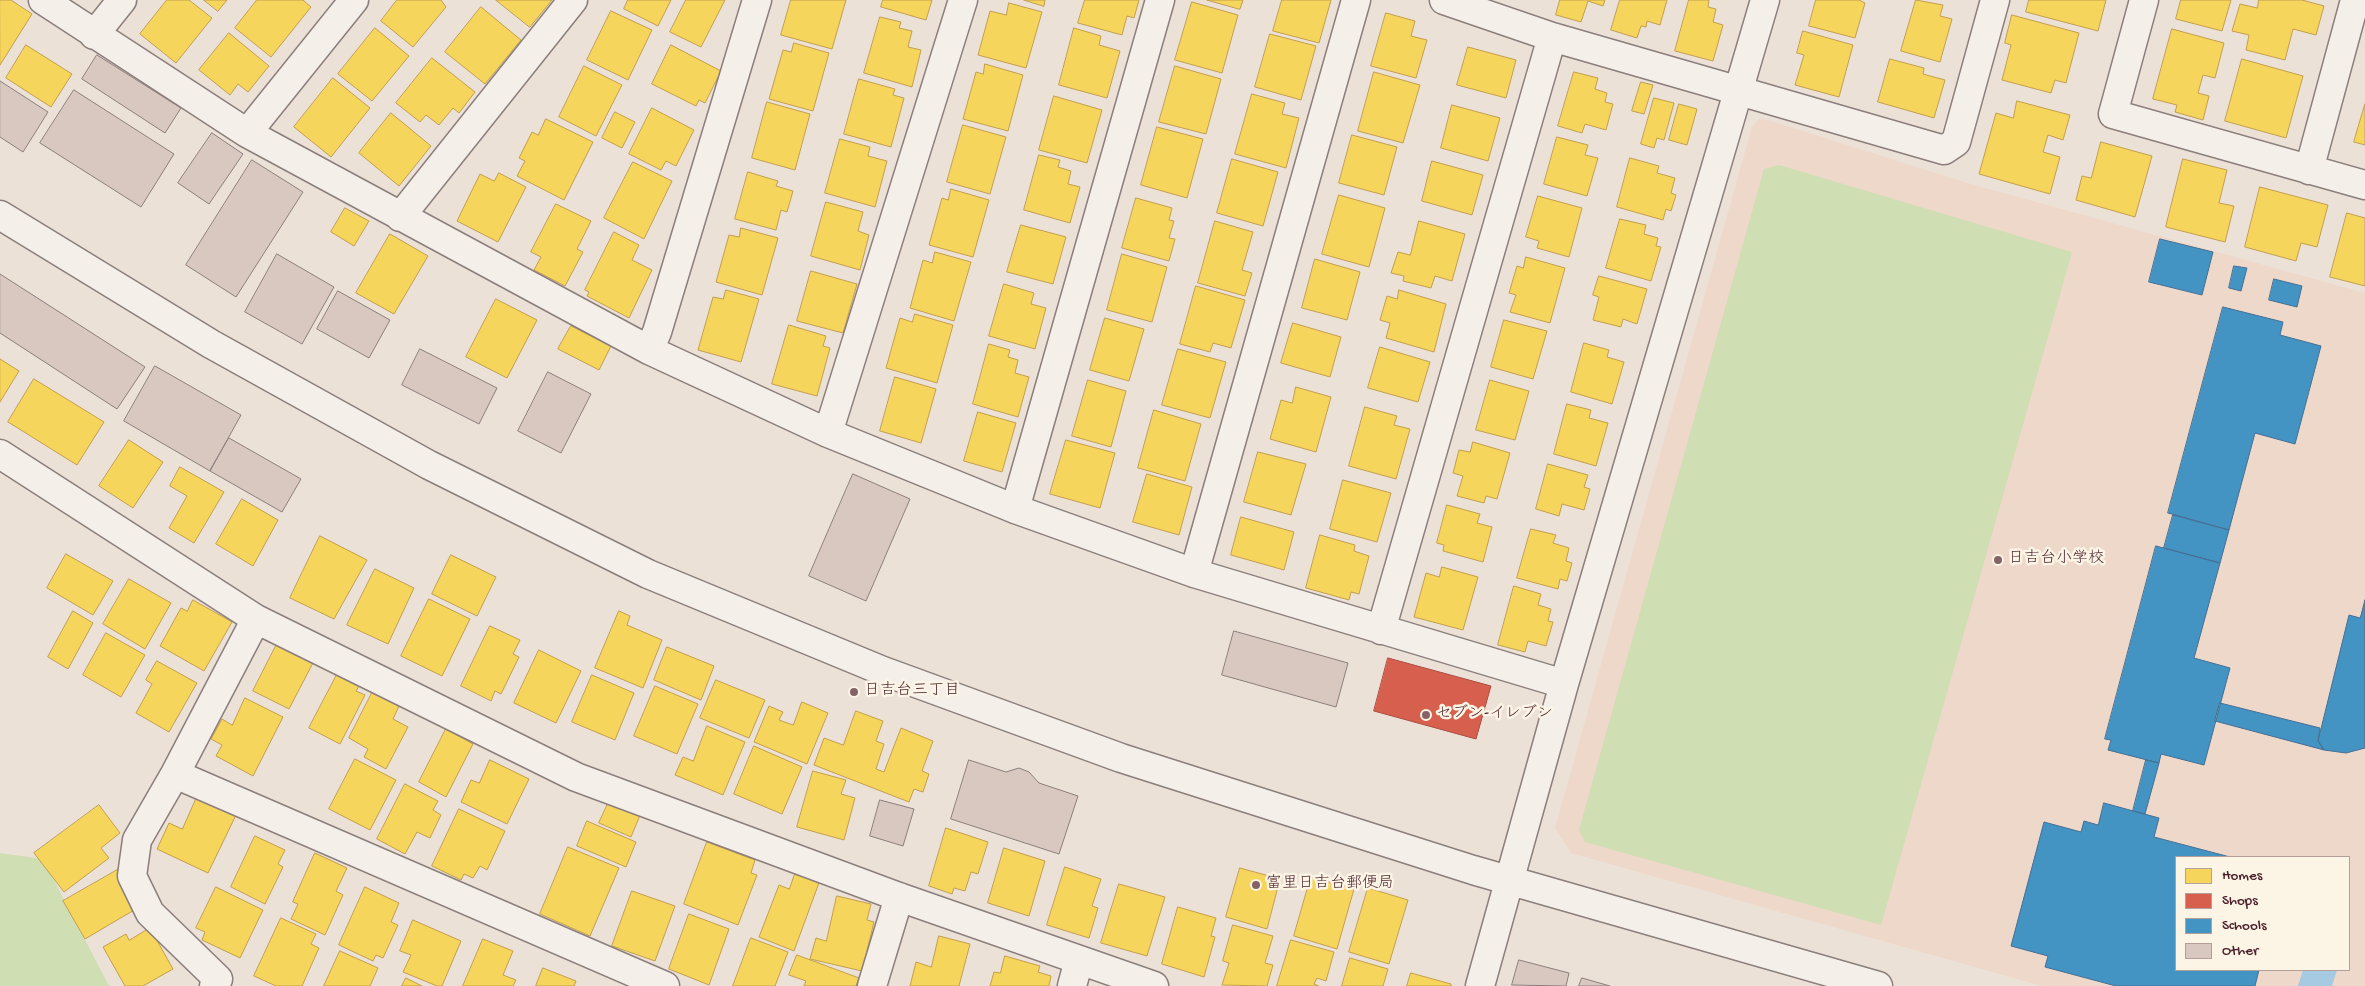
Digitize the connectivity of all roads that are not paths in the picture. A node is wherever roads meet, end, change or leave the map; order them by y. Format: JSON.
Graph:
{"nodes":[{"id":1,"x":43,"y":0,"type":"edge"},
{"id":2,"x":122,"y":0,"type":"edge"},
{"id":3,"x":354,"y":0,"type":"edge"},
{"id":4,"x":573,"y":0,"type":"edge"},
{"id":5,"x":757,"y":0,"type":"edge"},
{"id":6,"x":963,"y":0,"type":"edge"},
{"id":7,"x":1160,"y":0,"type":"edge"},
{"id":8,"x":1356,"y":0,"type":"edge"},
{"id":9,"x":1444,"y":0,"type":"edge"},
{"id":10,"x":1765,"y":0,"type":"edge"},
{"id":11,"x":1994,"y":0,"type":"edge"},
{"id":12,"x":2144,"y":0,"type":"edge"},
{"id":13,"x":2355,"y":0,"type":"edge"},
{"id":14,"x":94,"y":35,"type":"junction"},
{"id":15,"x":1552,"y":37,"type":"junction"},
{"id":16,"x":1740,"y":90,"type":"junction"},
{"id":17,"x":247,"y":133,"type":"junction"},
{"id":18,"x":2309,"y":170,"type":"junction"},
{"id":19,"x":2365,"y":185,"type":"edge"},
{"id":20,"x":0,"y":216,"type":"edge"},
{"id":21,"x":400,"y":217,"type":"junction"},
{"id":22,"x":649,"y":350,"type":"junction"},
{"id":23,"x":828,"y":433,"type":"junction"},
{"id":24,"x":0,"y":454,"type":"edge"},
{"id":25,"x":1014,"y":509,"type":"junction"},
{"id":26,"x":1194,"y":573,"type":"junction"},
{"id":27,"x":256,"y":619,"type":"junction"},
{"id":28,"x":1380,"y":630,"type":"junction"},
{"id":29,"x":1564,"y":684,"type":"junction"},
{"id":30,"x":175,"y":774,"type":"junction"},
{"id":31,"x":1509,"y":882,"type":"junction"},
{"id":32,"x":899,"y":897,"type":"junction"},
{"id":33,"x":1079,"y":960,"type":"junction"},
{"id":34,"x":221,"y":984,"type":"edge"},
{"id":35,"x":665,"y":986,"type":"edge"},
{"id":36,"x":872,"y":986,"type":"edge"},
{"id":37,"x":1072,"y":986,"type":"edge"},
{"id":38,"x":1154,"y":986,"type":"edge"},
{"id":39,"x":1480,"y":986,"type":"edge"},
{"id":40,"x":1878,"y":986,"type":"edge"}],
"edges":[{"from":1,"to":14,"type":"street"},
{"from":2,"to":14,"type":"street"},
{"from":3,"to":17,"type":"street"},
{"from":4,"to":21,"type":"street"},
{"from":5,"to":22,"type":"street"},
{"from":6,"to":23,"type":"street"},
{"from":7,"to":25,"type":"street"},
{"from":8,"to":26,"type":"street"},
{"from":9,"to":15,"type":"street"},
{"from":10,"to":16,"type":"street"},
{"from":11,"to":16,"type":"street"},
{"from":12,"to":18,"type":"street"},
{"from":13,"to":18,"type":"street"},
{"from":14,"to":17,"type":"street"},
{"from":15,"to":16,"type":"street"},
{"from":15,"to":28,"type":"street"},
{"from":16,"to":29,"type":"street"},
{"from":17,"to":21,"type":"street"},
{"from":18,"to":19,"type":"street"},
{"from":20,"to":31,"type":"street"},
{"from":21,"to":22,"type":"street"},
{"from":22,"to":23,"type":"street"},
{"from":23,"to":25,"type":"street"},
{"from":24,"to":27,"type":"street"},
{"from":25,"to":26,"type":"street"},
{"from":26,"to":28,"type":"street"},
{"from":27,"to":30,"type":"street"},
{"from":27,"to":32,"type":"street"},
{"from":28,"to":29,"type":"street"},
{"from":29,"to":31,"type":"street"},
{"from":30,"to":34,"type":"street"},
{"from":30,"to":35,"type":"street"},
{"from":31,"to":39,"type":"street"},
{"from":31,"to":40,"type":"street"},
{"from":32,"to":33,"type":"street"},
{"from":32,"to":36,"type":"street"},
{"from":33,"to":37,"type":"street"},
{"from":33,"to":38,"type":"street"}]}
